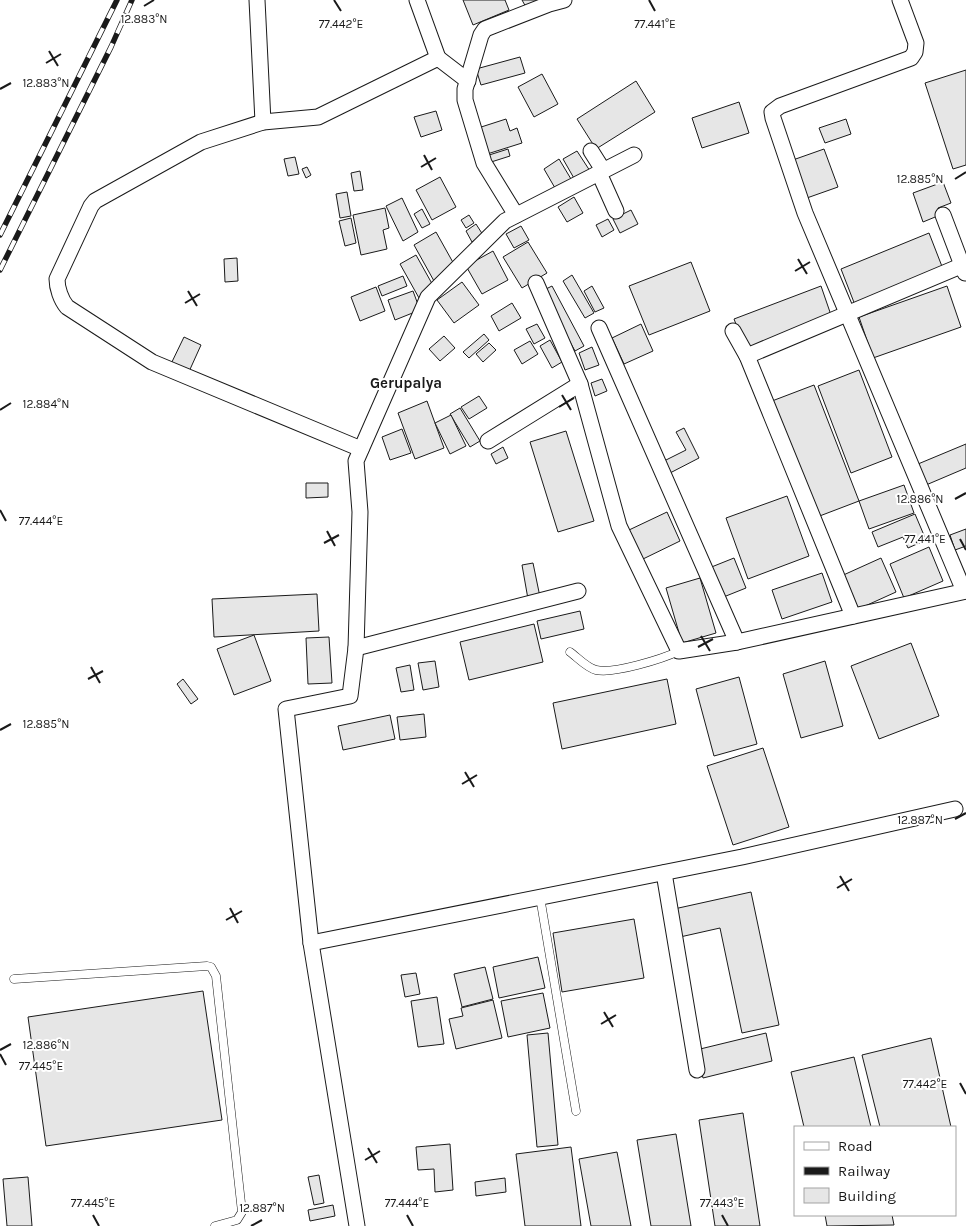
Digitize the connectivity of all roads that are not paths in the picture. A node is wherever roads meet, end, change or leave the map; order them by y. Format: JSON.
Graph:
{"nodes":[{"id":1,"x":257,"y":0,"type":"edge"},
{"id":2,"x":417,"y":0,"type":"edge"},
{"id":3,"x":564,"y":0,"type":"edge"},
{"id":4,"x":900,"y":0,"type":"edge"},
{"id":5,"x":438,"y":58,"type":"junction"},
{"id":6,"x":468,"y":81,"type":"junction"},
{"id":7,"x":263,"y":122,"type":"junction"},
{"id":8,"x":591,"y":151,"type":"dead end"},
{"id":9,"x":634,"y":155,"type":"dead end"},
{"id":10,"x":601,"y":172,"type":"junction"},
{"id":11,"x":616,"y":211,"type":"dead end"},
{"id":12,"x":516,"y":215,"type":"junction"},
{"id":13,"x":943,"y":215,"type":"dead end"},
{"id":14,"x":964,"y":270,"type":"edge"},
{"id":15,"x":536,"y":283,"type":"dead end"},
{"id":16,"x":847,"y":313,"type":"junction"},
{"id":17,"x":599,"y":328,"type":"dead end"},
{"id":18,"x":733,"y":331,"type":"dead end"},
{"id":19,"x":747,"y":356,"type":"junction"},
{"id":20,"x":580,"y":384,"type":"junction"},
{"id":21,"x":488,"y":441,"type":"dead end"},
{"id":22,"x":362,"y":449,"type":"junction"},
{"id":23,"x":578,"y":591,"type":"dead end"},
{"id":24,"x":965,"y":591,"type":"edge"},
{"id":25,"x":853,"y":616,"type":"junction"},
{"id":26,"x":737,"y":642,"type":"junction"},
{"id":27,"x":356,"y":648,"type":"junction"},
{"id":28,"x":679,"y":651,"type":"junction"},
{"id":29,"x":570,"y":652,"type":"dead end"},
{"id":30,"x":955,"y":809,"type":"dead end"},
{"id":31,"x":664,"y":873,"type":"junction"},
{"id":32,"x":540,"y":897,"type":"junction"},
{"id":33,"x":312,"y":943,"type":"junction"},
{"id":34,"x":14,"y":979,"type":"dead end"},
{"id":35,"x":697,"y":1070,"type":"dead end"},
{"id":36,"x":576,"y":1111,"type":"dead end"},
{"id":37,"x":216,"y":1226,"type":"edge"},
{"id":38,"x":357,"y":1226,"type":"edge"}],
"edges":[{"from":1,"to":7,"type":"street"},
{"from":2,"to":5,"type":"street"},
{"from":3,"to":6,"type":"street"},
{"from":4,"to":16,"type":"street"},
{"from":5,"to":6,"type":"street"},
{"from":5,"to":7,"type":"street"},
{"from":6,"to":12,"type":"street"},
{"from":7,"to":22,"type":"street"},
{"from":8,"to":10,"type":"street"},
{"from":9,"to":10,"type":"street"},
{"from":10,"to":11,"type":"street"},
{"from":10,"to":12,"type":"street"},
{"from":12,"to":22,"type":"street"},
{"from":13,"to":14,"type":"street"},
{"from":14,"to":16,"type":"street"},
{"from":15,"to":20,"type":"street"},
{"from":16,"to":19,"type":"street"},
{"from":16,"to":24,"type":"street"},
{"from":17,"to":26,"type":"street"},
{"from":18,"to":19,"type":"street"},
{"from":19,"to":25,"type":"street"},
{"from":20,"to":21,"type":"street"},
{"from":20,"to":28,"type":"street"},
{"from":22,"to":27,"type":"street"},
{"from":23,"to":27,"type":"street"},
{"from":24,"to":25,"type":"street"},
{"from":25,"to":26,"type":"street"},
{"from":26,"to":28,"type":"street"},
{"from":27,"to":33,"type":"street"},
{"from":28,"to":29,"type":"lane"},
{"from":30,"to":31,"type":"street"},
{"from":31,"to":32,"type":"street"},
{"from":31,"to":35,"type":"street"},
{"from":32,"to":33,"type":"street"},
{"from":32,"to":36,"type":"lane"},
{"from":33,"to":38,"type":"street"},
{"from":34,"to":37,"type":"lane"}]}
